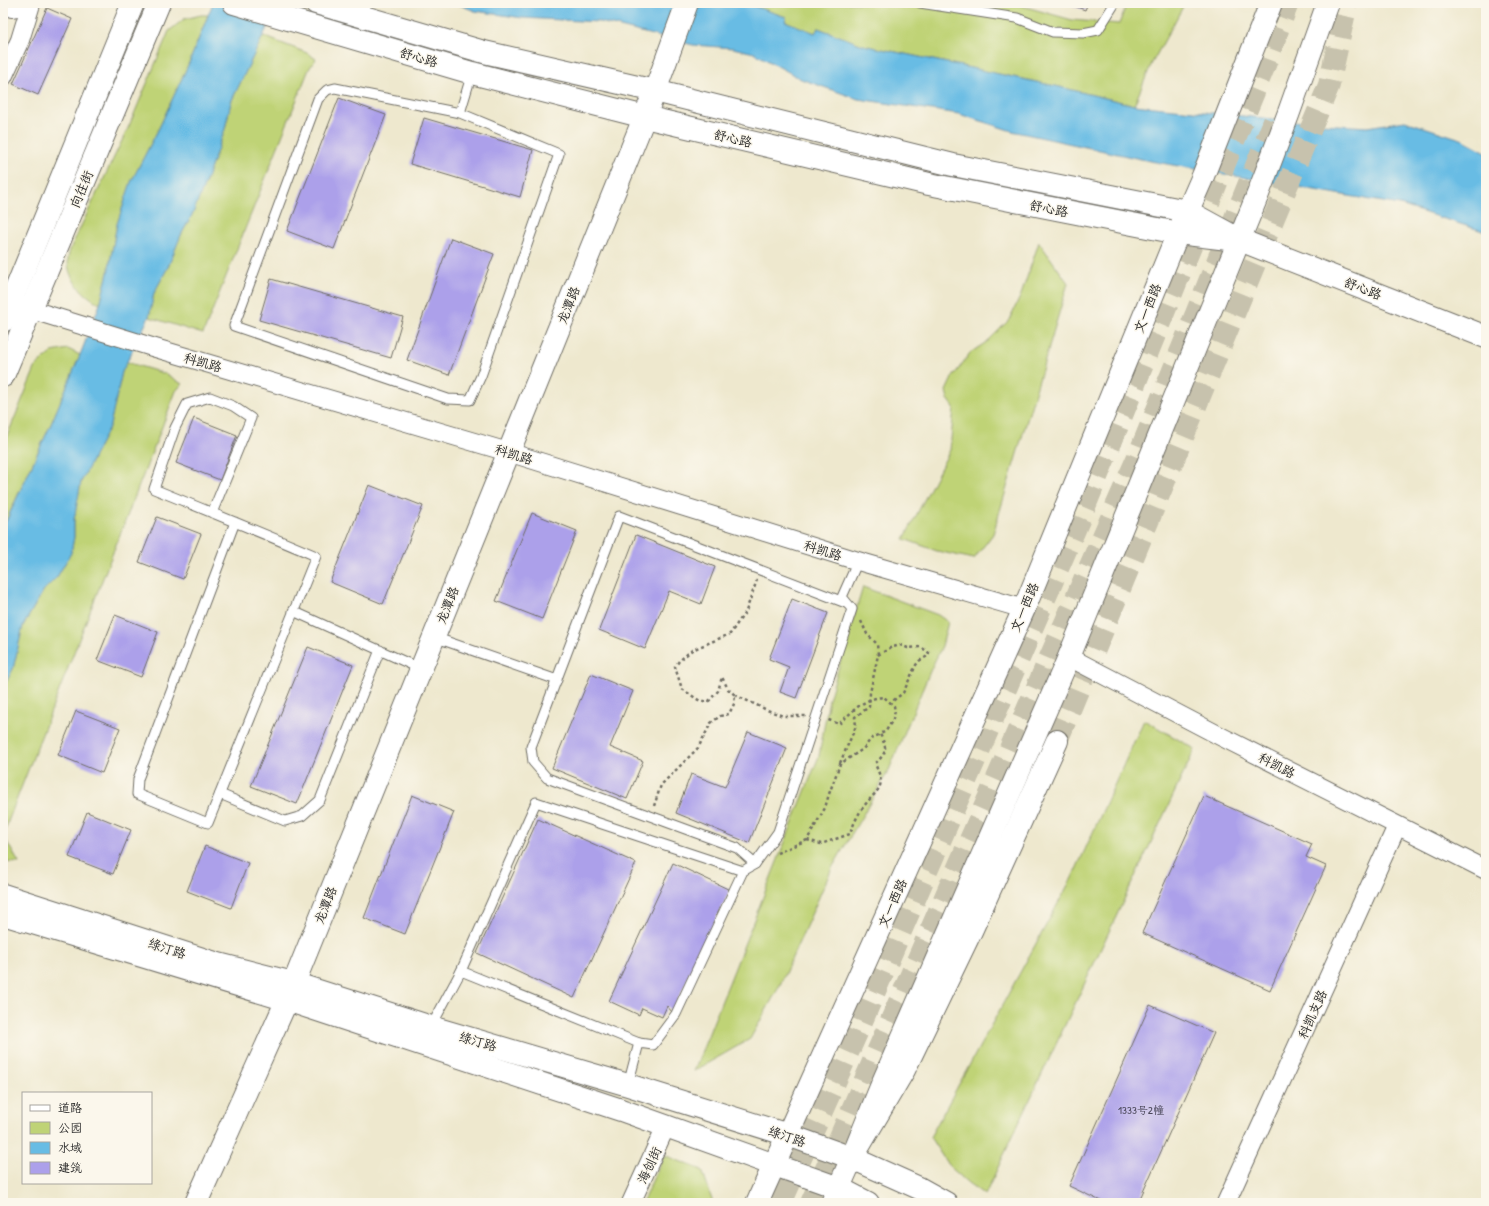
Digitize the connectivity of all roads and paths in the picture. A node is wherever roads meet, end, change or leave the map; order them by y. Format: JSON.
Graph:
{"nodes":[{"id":1,"x":8,"y":3,"type":"edge"},
{"id":2,"x":133,"y":3,"type":"edge"},
{"id":3,"x":159,"y":3,"type":"edge"},
{"id":4,"x":234,"y":3,"type":"edge"},
{"id":5,"x":316,"y":3,"type":"edge"},
{"id":6,"x":687,"y":3,"type":"edge"},
{"id":7,"x":920,"y":3,"type":"edge"},
{"id":8,"x":1115,"y":3,"type":"edge"},
{"id":9,"x":1271,"y":3,"type":"edge"},
{"id":10,"x":1328,"y":3,"type":"edge"},
{"id":11,"x":982,"y":7,"type":"edge"},
{"id":12,"x":472,"y":73,"type":"junction"},
{"id":13,"x":3,"y":76,"type":"edge"},
{"id":14,"x":655,"y":91,"type":"junction"},
{"id":15,"x":460,"y":113,"type":"junction"},
{"id":16,"x":645,"y":117,"type":"junction"},
{"id":17,"x":1187,"y":211,"type":"junction"},
{"id":18,"x":1178,"y":233,"type":"junction"},
{"id":19,"x":1240,"y":240,"type":"junction"},
{"id":20,"x":5,"y":308,"type":"edge"},
{"id":21,"x":31,"y":309,"type":"junction"},
{"id":22,"x":1486,"y":337,"type":"edge"},
{"id":23,"x":3,"y":376,"type":"edge"},
{"id":24,"x":508,"y":452,"type":"junction"},
{"id":25,"x":212,"y":513,"type":"junction"},
{"id":26,"x":235,"y":522,"type":"junction"},
{"id":27,"x":858,"y":561,"type":"junction"},
{"id":28,"x":760,"y":570,"type":"junction"},
{"id":29,"x":849,"y":606,"type":"junction"},
{"id":30,"x":1024,"y":609,"type":"junction"},
{"id":31,"x":293,"y":611,"type":"junction"},
{"id":32,"x":434,"y":637,"type":"junction"},
{"id":33,"x":380,"y":650,"type":"junction"},
{"id":34,"x":878,"y":655,"type":"junction"},
{"id":35,"x":1069,"y":657,"type":"junction"},
{"id":36,"x":421,"y":669,"type":"junction"},
{"id":37,"x":556,"y":680,"type":"junction"},
{"id":38,"x":735,"y":695,"type":"junction"},
{"id":39,"x":870,"y":700,"type":"junction"},
{"id":40,"x":890,"y":703,"type":"junction"},
{"id":41,"x":817,"y":716,"type":"junction"},
{"id":42,"x":880,"y":734,"type":"junction"},
{"id":43,"x":1057,"y":741,"type":"tunnel mouth"},
{"id":44,"x":840,"y":764,"type":"junction"},
{"id":45,"x":220,"y":794,"type":"junction"},
{"id":46,"x":650,"y":816,"type":"junction"},
{"id":47,"x":1397,"y":826,"type":"junction"},
{"id":48,"x":807,"y":840,"type":"junction"},
{"id":49,"x":749,"y":867,"type":"junction"},
{"id":50,"x":1486,"y":870,"type":"edge"},
{"id":51,"x":3,"y":895,"type":"edge"},
{"id":52,"x":3,"y":914,"type":"edge"},
{"id":53,"x":461,"y":971,"type":"junction"},
{"id":54,"x":290,"y":992,"type":"junction"},
{"id":55,"x":432,"y":1027,"type":"junction"},
{"id":56,"x":639,"y":1043,"type":"junction"},
{"id":57,"x":628,"y":1085,"type":"junction"},
{"id":58,"x":666,"y":1126,"type":"junction"},
{"id":59,"x":788,"y":1135,"type":"junction"},
{"id":60,"x":852,"y":1158,"type":"junction"},
{"id":61,"x":774,"y":1165,"type":"junction"},
{"id":62,"x":836,"y":1196,"type":"edge"},
{"id":63,"x":196,"y":1203,"type":"edge"},
{"id":64,"x":631,"y":1203,"type":"edge"},
{"id":65,"x":757,"y":1203,"type":"edge"},
{"id":66,"x":868,"y":1203,"type":"edge"},
{"id":67,"x":946,"y":1203,"type":"edge"},
{"id":68,"x":1226,"y":1203,"type":"edge"}],
"edges":[{"from":1,"to":13,"type":"street"},
{"from":2,"to":20,"type":"main road","name":"向往街"},
{"from":3,"to":21,"type":"main road","name":"向往街"},
{"from":4,"to":12,"type":"main road","name":"舒心路"},
{"from":5,"to":14,"type":"main road","name":"舒心路"},
{"from":6,"to":14,"type":"main road","name":"龙潭路"},
{"from":7,"to":11,"type":"lane"},
{"from":8,"to":11,"type":"lane"},
{"from":9,"to":17,"type":"main road","name":"文一西路"},
{"from":10,"to":19,"type":"main road"},
{"from":12,"to":15,"type":"lane"},
{"from":12,"to":16,"type":"main road","name":"舒心路"},
{"from":14,"to":16,"type":"main road","name":"龙潭路"},
{"from":14,"to":17,"type":"main road","name":"舒心路"},
{"from":15,"to":15,"type":"lane"},
{"from":16,"to":18,"type":"main road","name":"舒心路"},
{"from":16,"to":24,"type":"main road","name":"龙潭路"},
{"from":17,"to":18,"type":"main road","name":"文一西路"},
{"from":17,"to":19,"type":"main road","name":"舒心路"},
{"from":18,"to":19,"type":"main road","name":"舒心路"},
{"from":18,"to":30,"type":"main road","name":"文一西路"},
{"from":19,"to":22,"type":"main road","name":"舒心路"},
{"from":19,"to":35,"type":"main road"},
{"from":20,"to":21,"type":"street","name":"科凯路"},
{"from":21,"to":23,"type":"main road","name":"向往街"},
{"from":21,"to":24,"type":"street","name":"科凯路"},
{"from":24,"to":27,"type":"street","name":"科凯路"},
{"from":24,"to":32,"type":"main road","name":"龙潭路"},
{"from":25,"to":25,"type":"lane"},
{"from":25,"to":26,"type":"lane"},
{"from":26,"to":31,"type":"lane"},
{"from":26,"to":45,"type":"lane"},
{"from":27,"to":29,"type":"lane"},
{"from":27,"to":30,"type":"street","name":"科凯路"},
{"from":28,"to":29,"type":"lane"},
{"from":28,"to":37,"type":"lane"},
{"from":28,"to":38,"type":"path"},
{"from":29,"to":34,"type":"path"},
{"from":29,"to":41,"type":"lane"},
{"from":30,"to":59,"type":"main road","name":"文一西路"},
{"from":31,"to":33,"type":"lane"},
{"from":31,"to":45,"type":"lane"},
{"from":32,"to":36,"type":"main road","name":"龙潭路"},
{"from":32,"to":37,"type":"lane"},
{"from":33,"to":36,"type":"lane"},
{"from":33,"to":45,"type":"lane"},
{"from":34,"to":39,"type":"path"},
{"from":34,"to":40,"type":"path"},
{"from":35,"to":47,"type":"street","name":"科凯路"},
{"from":35,"to":60,"type":"main road"},
{"from":36,"to":54,"type":"main road","name":"龙潭路"},
{"from":37,"to":46,"type":"lane"},
{"from":38,"to":41,"type":"path"},
{"from":38,"to":46,"type":"path"},
{"from":39,"to":40,"type":"path"},
{"from":39,"to":41,"type":"path"},
{"from":39,"to":44,"type":"path"},
{"from":40,"to":42,"type":"path"},
{"from":41,"to":49,"type":"lane"},
{"from":42,"to":44,"type":"path"},
{"from":42,"to":48,"type":"path"},
{"from":43,"to":60,"type":"main road"},
{"from":44,"to":48,"type":"path"},
{"from":46,"to":49,"type":"lane"},
{"from":47,"to":50,"type":"street","name":"科凯路"},
{"from":47,"to":68,"type":"street","name":"科凯支路"},
{"from":48,"to":49,"type":"path"},
{"from":49,"to":53,"type":"lane"},
{"from":49,"to":56,"type":"lane"},
{"from":51,"to":54,"type":"main road","name":"绿汀路"},
{"from":52,"to":54,"type":"main road","name":"绿汀路"},
{"from":53,"to":55,"type":"lane"},
{"from":53,"to":56,"type":"lane"},
{"from":54,"to":55,"type":"main road","name":"绿汀路"},
{"from":54,"to":58,"type":"main road","name":"绿汀路"},
{"from":54,"to":63,"type":"main road","name":"龙潭路"},
{"from":55,"to":57,"type":"main road","name":"绿汀路"},
{"from":56,"to":57,"type":"lane"},
{"from":57,"to":59,"type":"main road","name":"绿汀路"},
{"from":58,"to":61,"type":"main road","name":"绿汀路"},
{"from":58,"to":64,"type":"street","name":"海创街"},
{"from":59,"to":60,"type":"main road","name":"绿汀路"},
{"from":59,"to":61,"type":"main road","name":"文一西路"},
{"from":60,"to":62,"type":"main road"},
{"from":60,"to":67,"type":"main road","name":"绿汀路"},
{"from":61,"to":62,"type":"main road","name":"绿汀路"},
{"from":61,"to":65,"type":"main road","name":"文一西路"},
{"from":62,"to":66,"type":"main road","name":"绿汀路"}]}
